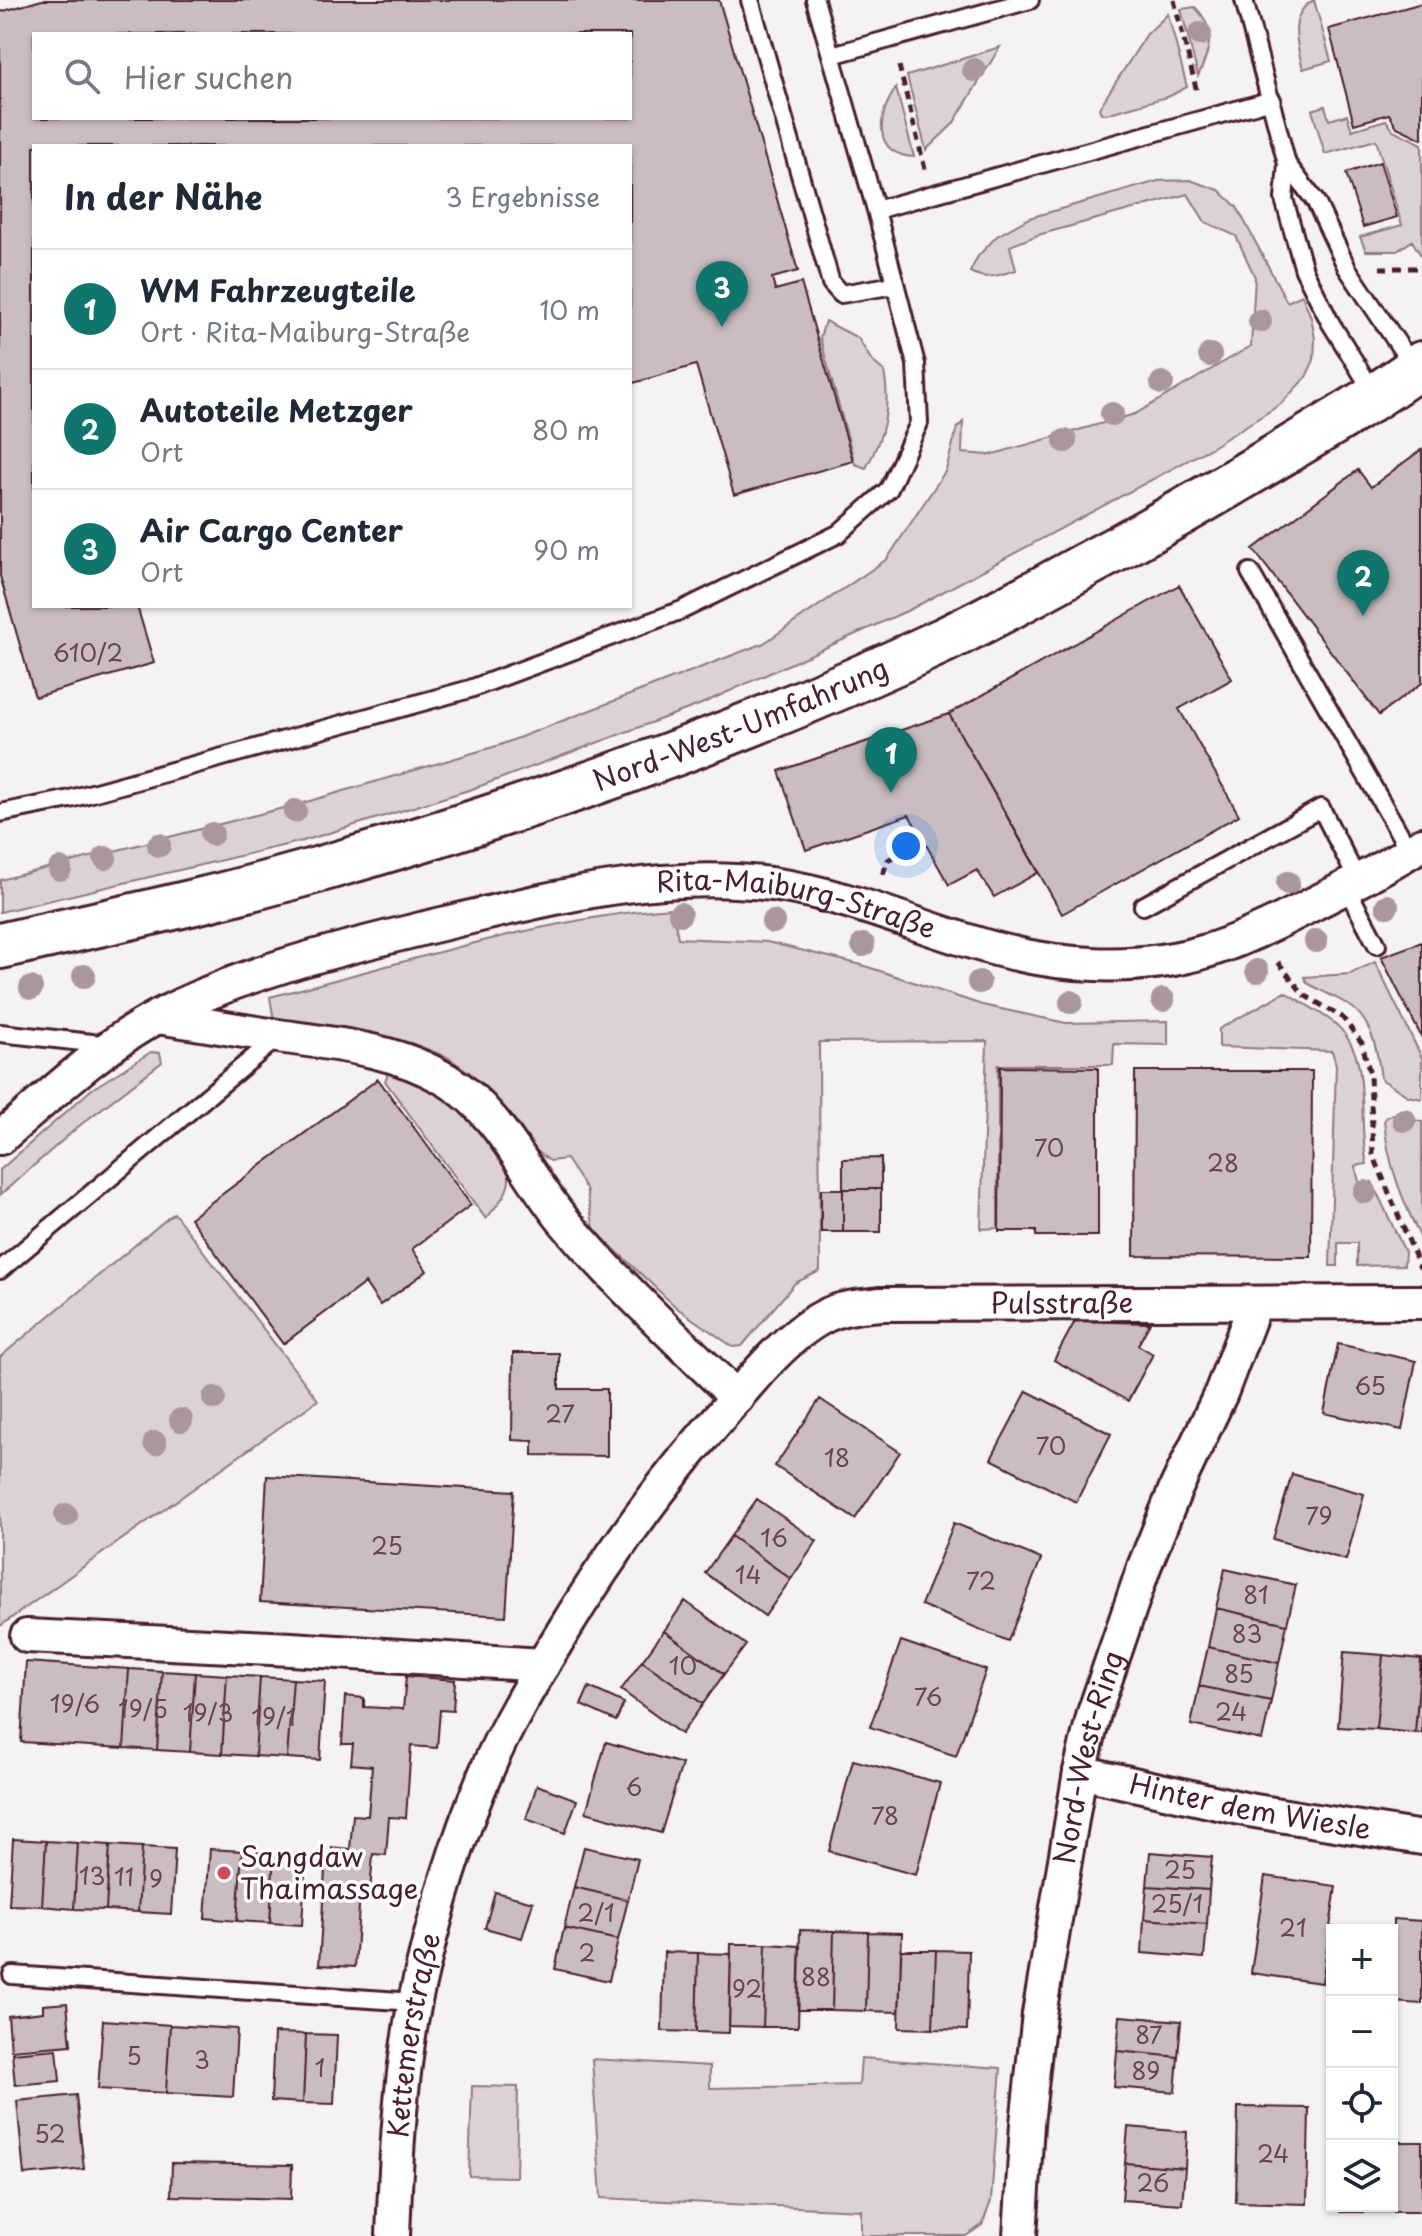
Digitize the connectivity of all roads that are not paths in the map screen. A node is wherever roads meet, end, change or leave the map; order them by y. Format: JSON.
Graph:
{"nodes":[{"id":1,"x":750,"y":0,"type":"edge"},
{"id":2,"x":815,"y":0,"type":"edge"},
{"id":3,"x":1030,"y":0,"type":"edge"},
{"id":4,"x":1244,"y":0,"type":"edge"},
{"id":5,"x":832,"y":55,"type":"junction"},
{"id":6,"x":1272,"y":100,"type":"junction"},
{"id":7,"x":1287,"y":164,"type":"junction"},
{"id":8,"x":876,"y":210,"type":"junction"},
{"id":9,"x":895,"y":285,"type":"junction"},
{"id":10,"x":1418,"y":367,"type":"edge"},
{"id":11,"x":1375,"y":395,"type":"junction"},
{"id":12,"x":1250,"y":572,"type":"dead end"},
{"id":13,"x":0,"y":813,"type":"edge"},
{"id":14,"x":1416,"y":848,"type":"edge"},
{"id":15,"x":1352,"y":884,"type":"junction"},
{"id":16,"x":1143,"y":906,"type":"dead end"},
{"id":17,"x":1377,"y":945,"type":"dead end"},
{"id":18,"x":0,"y":946,"type":"edge"},
{"id":19,"x":158,"y":1017,"type":"junction"},
{"id":20,"x":0,"y":1033,"type":"edge"},
{"id":21,"x":279,"y":1036,"type":"junction"},
{"id":22,"x":112,"y":1046,"type":"junction"},
{"id":23,"x":0,"y":1138,"type":"edge"},
{"id":24,"x":0,"y":1270,"type":"edge"},
{"id":25,"x":1422,"y":1302,"type":"edge"},
{"id":26,"x":1255,"y":1304,"type":"junction"},
{"id":27,"x":737,"y":1398,"type":"junction"},
{"id":28,"x":27,"y":1636,"type":"dead end"},
{"id":29,"x":543,"y":1665,"type":"junction"},
{"id":30,"x":1080,"y":1772,"type":"junction"},
{"id":31,"x":1422,"y":1838,"type":"edge"},
{"id":32,"x":12,"y":1975,"type":"dead end"},
{"id":33,"x":415,"y":2002,"type":"junction"},
{"id":34,"x":393,"y":2236,"type":"edge"},
{"id":35,"x":1020,"y":2236,"type":"edge"}],
"edges":[{"from":1,"to":9,"type":"lane"},
{"from":2,"to":5,"type":"lane"},
{"from":3,"to":5,"type":"lane"},
{"from":4,"to":6,"type":"lane"},
{"from":5,"to":8,"type":"lane"},
{"from":6,"to":7,"type":"lane"},
{"from":6,"to":8,"type":"lane"},
{"from":7,"to":10,"type":"lane"},
{"from":7,"to":11,"type":"lane"},
{"from":8,"to":9,"type":"lane"},
{"from":9,"to":13,"type":"lane"},
{"from":10,"to":11,"type":"main road","name":"Nord-West-Umfahrung"},
{"from":11,"to":18,"type":"main road","name":"Nord-West-Umfahrung"},
{"from":12,"to":14,"type":"lane"},
{"from":14,"to":15,"type":"street","name":"Rita-Maiburg-Straße"},
{"from":15,"to":16,"type":"lane"},
{"from":15,"to":17,"type":"lane"},
{"from":15,"to":19,"type":"street","name":"Rita-Maiburg-Straße"},
{"from":19,"to":21,"type":"street"},
{"from":19,"to":22,"type":"street","name":"Rita-Maiburg-Straße"},
{"from":20,"to":22,"type":"lane"},
{"from":21,"to":24,"type":"lane"},
{"from":21,"to":27,"type":"street"},
{"from":22,"to":23,"type":"street","name":"Rita-Maiburg-Straße"},
{"from":25,"to":26,"type":"street","name":"Pulsstraße"},
{"from":26,"to":27,"type":"street","name":"Pulsstraße"},
{"from":26,"to":30,"type":"street","name":"Nord-West-Ring"},
{"from":27,"to":29,"type":"street","name":"Kettemerstraße"},
{"from":28,"to":29,"type":"street"},
{"from":29,"to":33,"type":"street","name":"Kettemerstraße"},
{"from":30,"to":31,"type":"street","name":"Hinter dem Wiesle"},
{"from":30,"to":35,"type":"street","name":"Nord-West-Ring"},
{"from":32,"to":33,"type":"lane"},
{"from":33,"to":34,"type":"street","name":"Kettemerstraße"}]}
